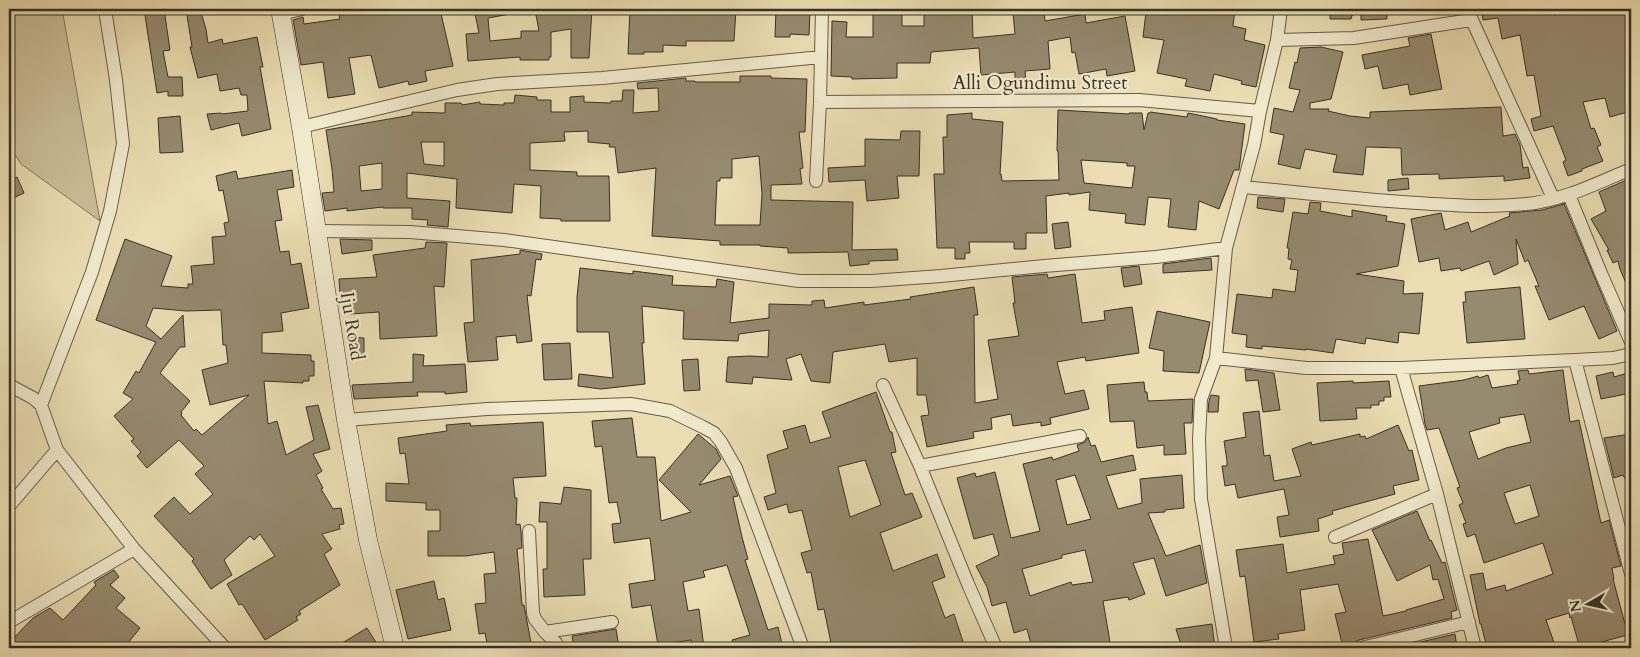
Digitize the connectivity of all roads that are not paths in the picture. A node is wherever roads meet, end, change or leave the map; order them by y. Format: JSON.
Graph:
{"nodes":[{"id":1,"x":105,"y":9,"type":"edge"},
{"id":2,"x":302,"y":9,"type":"edge"},
{"id":3,"x":822,"y":9,"type":"edge"},
{"id":4,"x":1281,"y":9,"type":"edge"},
{"id":5,"x":280,"y":11,"type":"edge"},
{"id":6,"x":1469,"y":14,"type":"edge"},
{"id":7,"x":1277,"y":40,"type":"junction"},
{"id":8,"x":821,"y":57,"type":"junction"},
{"id":9,"x":820,"y":102,"type":"junction"},
{"id":10,"x":1260,"y":111,"type":"junction"},
{"id":11,"x":301,"y":127,"type":"junction"},
{"id":12,"x":1631,"y":169,"type":"edge"},
{"id":13,"x":816,"y":181,"type":"dead end"},
{"id":14,"x":1244,"y":187,"type":"junction"},
{"id":15,"x":1569,"y":195,"type":"junction"},
{"id":16,"x":1553,"y":198,"type":"junction"},
{"id":17,"x":317,"y":231,"type":"junction"},
{"id":18,"x":1226,"y":248,"type":"junction"},
{"id":19,"x":1631,"y":342,"type":"edge"},
{"id":20,"x":1631,"y":354,"type":"edge"},
{"id":21,"x":1216,"y":358,"type":"junction"},
{"id":22,"x":1575,"y":360,"type":"junction"},
{"id":23,"x":1401,"y":368,"type":"junction"},
{"id":24,"x":9,"y":385,"type":"edge"},
{"id":25,"x":882,"y":385,"type":"dead end"},
{"id":26,"x":41,"y":405,"type":"junction"},
{"id":27,"x":346,"y":420,"type":"junction"},
{"id":28,"x":1080,"y":436,"type":"dead end"},
{"id":29,"x":57,"y":450,"type":"junction"},
{"id":30,"x":920,"y":466,"type":"junction"},
{"id":31,"x":1437,"y":494,"type":"junction"},
{"id":32,"x":9,"y":506,"type":"edge"},
{"id":33,"x":529,"y":531,"type":"dead end"},
{"id":34,"x":1335,"y":537,"type":"dead end"},
{"id":35,"x":134,"y":549,"type":"junction"},
{"id":36,"x":1631,"y":574,"type":"edge"},
{"id":37,"x":9,"y":622,"type":"edge"},
{"id":38,"x":612,"y":622,"type":"dead end"},
{"id":39,"x":1470,"y":622,"type":"junction"},
{"id":40,"x":545,"y":632,"type":"junction"},
{"id":41,"x":225,"y":648,"type":"edge"},
{"id":42,"x":395,"y":648,"type":"edge"},
{"id":43,"x":558,"y":648,"type":"edge"},
{"id":44,"x":803,"y":648,"type":"edge"},
{"id":45,"x":996,"y":648,"type":"edge"},
{"id":46,"x":1226,"y":648,"type":"edge"},
{"id":47,"x":1361,"y":648,"type":"edge"},
{"id":48,"x":1475,"y":648,"type":"edge"}],
"edges":[{"from":1,"to":26,"type":"street"},
{"from":2,"to":5,"type":"street"},
{"from":3,"to":8,"type":"street"},
{"from":4,"to":7,"type":"street"},
{"from":5,"to":11,"type":"main road","name":"Iju Road"},
{"from":6,"to":7,"type":"street"},
{"from":6,"to":16,"type":"street"},
{"from":7,"to":10,"type":"street"},
{"from":8,"to":9,"type":"street"},
{"from":8,"to":11,"type":"street"},
{"from":9,"to":10,"type":"street","name":"Alli Ogundimu Street"},
{"from":9,"to":13,"type":"street"},
{"from":10,"to":14,"type":"street"},
{"from":11,"to":17,"type":"main road","name":"Iju Road"},
{"from":12,"to":15,"type":"street"},
{"from":14,"to":16,"type":"street"},
{"from":14,"to":18,"type":"street"},
{"from":15,"to":16,"type":"street"},
{"from":15,"to":19,"type":"street"},
{"from":17,"to":18,"type":"street"},
{"from":17,"to":27,"type":"main road","name":"Iju Road"},
{"from":18,"to":21,"type":"street"},
{"from":20,"to":22,"type":"street"},
{"from":21,"to":23,"type":"street"},
{"from":21,"to":46,"type":"street"},
{"from":22,"to":23,"type":"street"},
{"from":22,"to":36,"type":"street"},
{"from":23,"to":31,"type":"street"},
{"from":24,"to":26,"type":"street"},
{"from":25,"to":30,"type":"street"},
{"from":26,"to":29,"type":"street"},
{"from":27,"to":42,"type":"main road","name":"Iju Road"},
{"from":27,"to":44,"type":"street"},
{"from":28,"to":30,"type":"street"},
{"from":29,"to":32,"type":"street"},
{"from":29,"to":35,"type":"street"},
{"from":30,"to":45,"type":"street"},
{"from":31,"to":34,"type":"street"},
{"from":31,"to":39,"type":"street"},
{"from":33,"to":40,"type":"street"},
{"from":35,"to":37,"type":"street"},
{"from":35,"to":41,"type":"street"},
{"from":38,"to":40,"type":"street"},
{"from":39,"to":47,"type":"street"},
{"from":39,"to":48,"type":"street"},
{"from":40,"to":43,"type":"street"}]}
